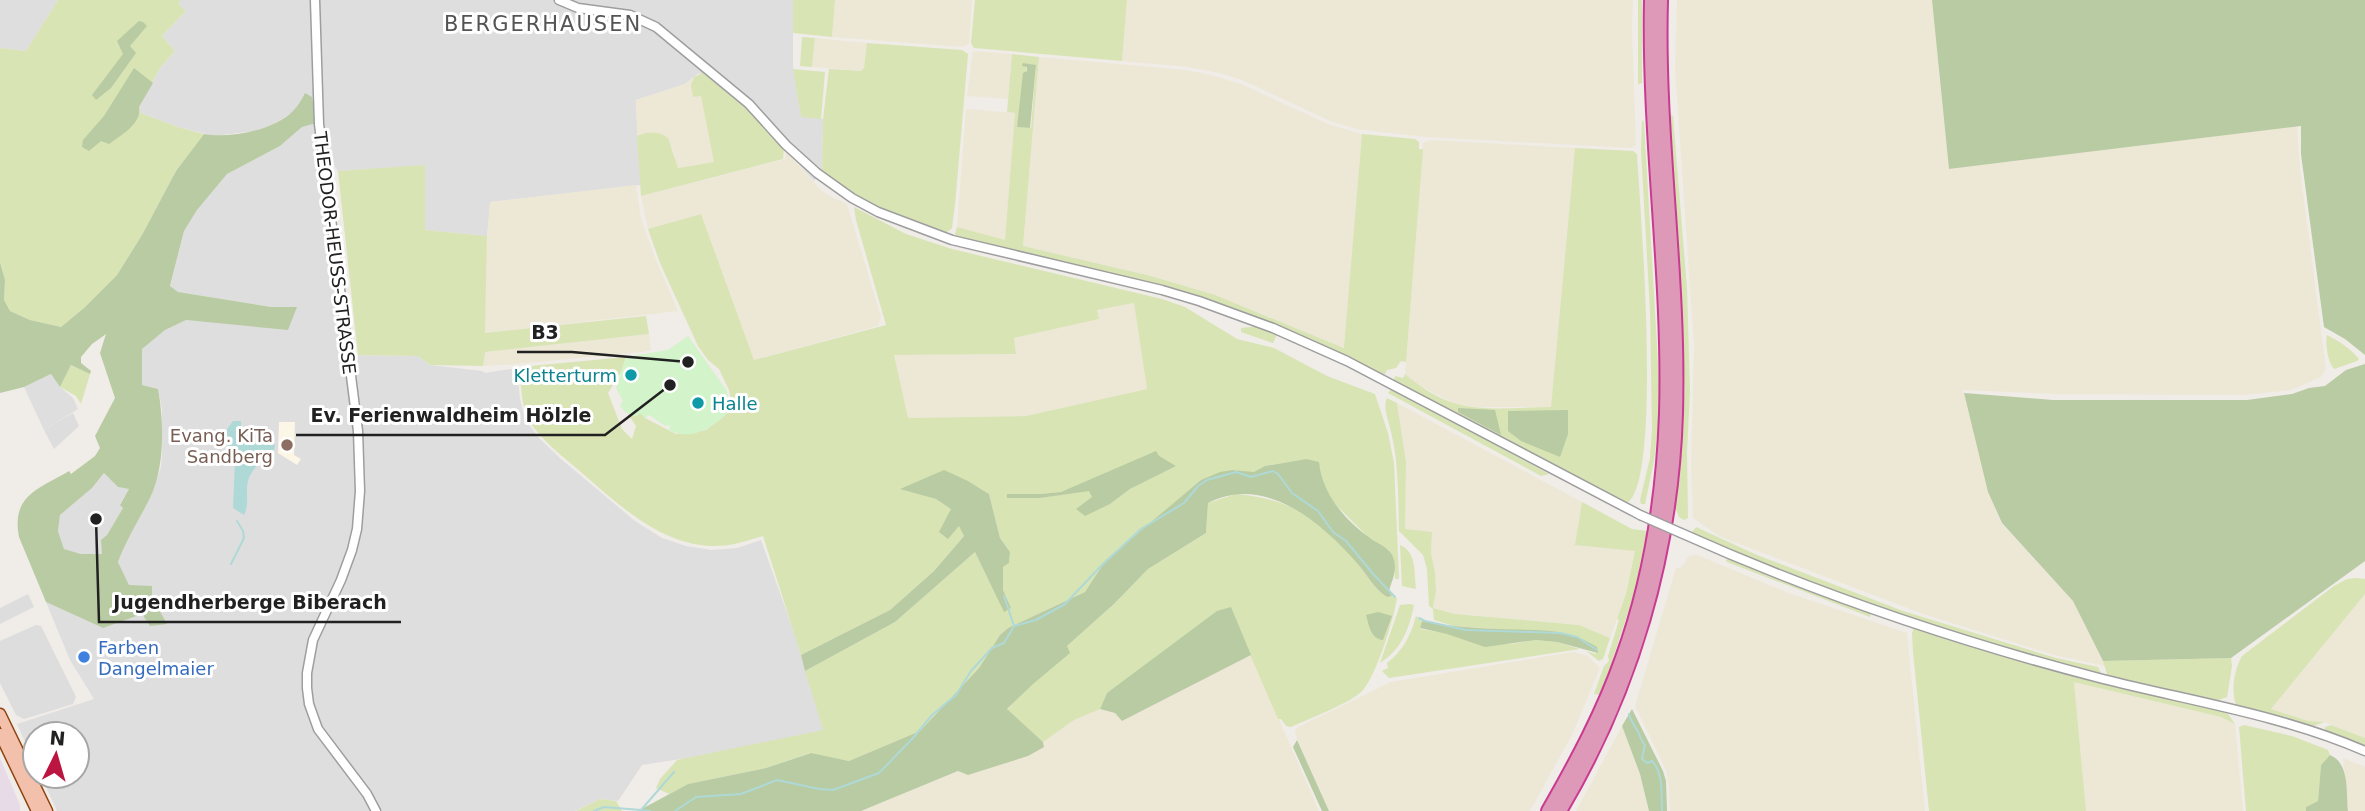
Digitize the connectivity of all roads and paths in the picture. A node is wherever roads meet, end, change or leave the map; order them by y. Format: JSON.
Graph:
{"nodes":[{"id":1,"x":315,"y":0,"type":"edge"},
{"id":2,"x":559,"y":0,"type":"edge"},
{"id":3,"x":1651,"y":0,"type":"edge"},
{"id":4,"x":1661,"y":0,"type":"edge"},
{"id":5,"x":0,"y":715,"type":"edge"},
{"id":6,"x":0,"y":734,"type":"edge"},
{"id":7,"x":2365,"y":751,"type":"edge"},
{"id":8,"x":37,"y":811,"type":"edge"},
{"id":9,"x":47,"y":811,"type":"edge"},
{"id":10,"x":376,"y":811,"type":"edge"},
{"id":11,"x":1548,"y":811,"type":"edge"},
{"id":12,"x":1560,"y":811,"type":"edge"}],
"edges":[{"from":1,"to":10,"type":"street","name":"THEODOR-HEUSS-STRASSE"},
{"from":2,"to":7,"type":"street","bridge":true},
{"from":3,"to":11,"type":"highway"},
{"from":4,"to":12,"type":"highway"},
{"from":5,"to":9,"type":"main road"},
{"from":6,"to":8,"type":"main road"}]}
